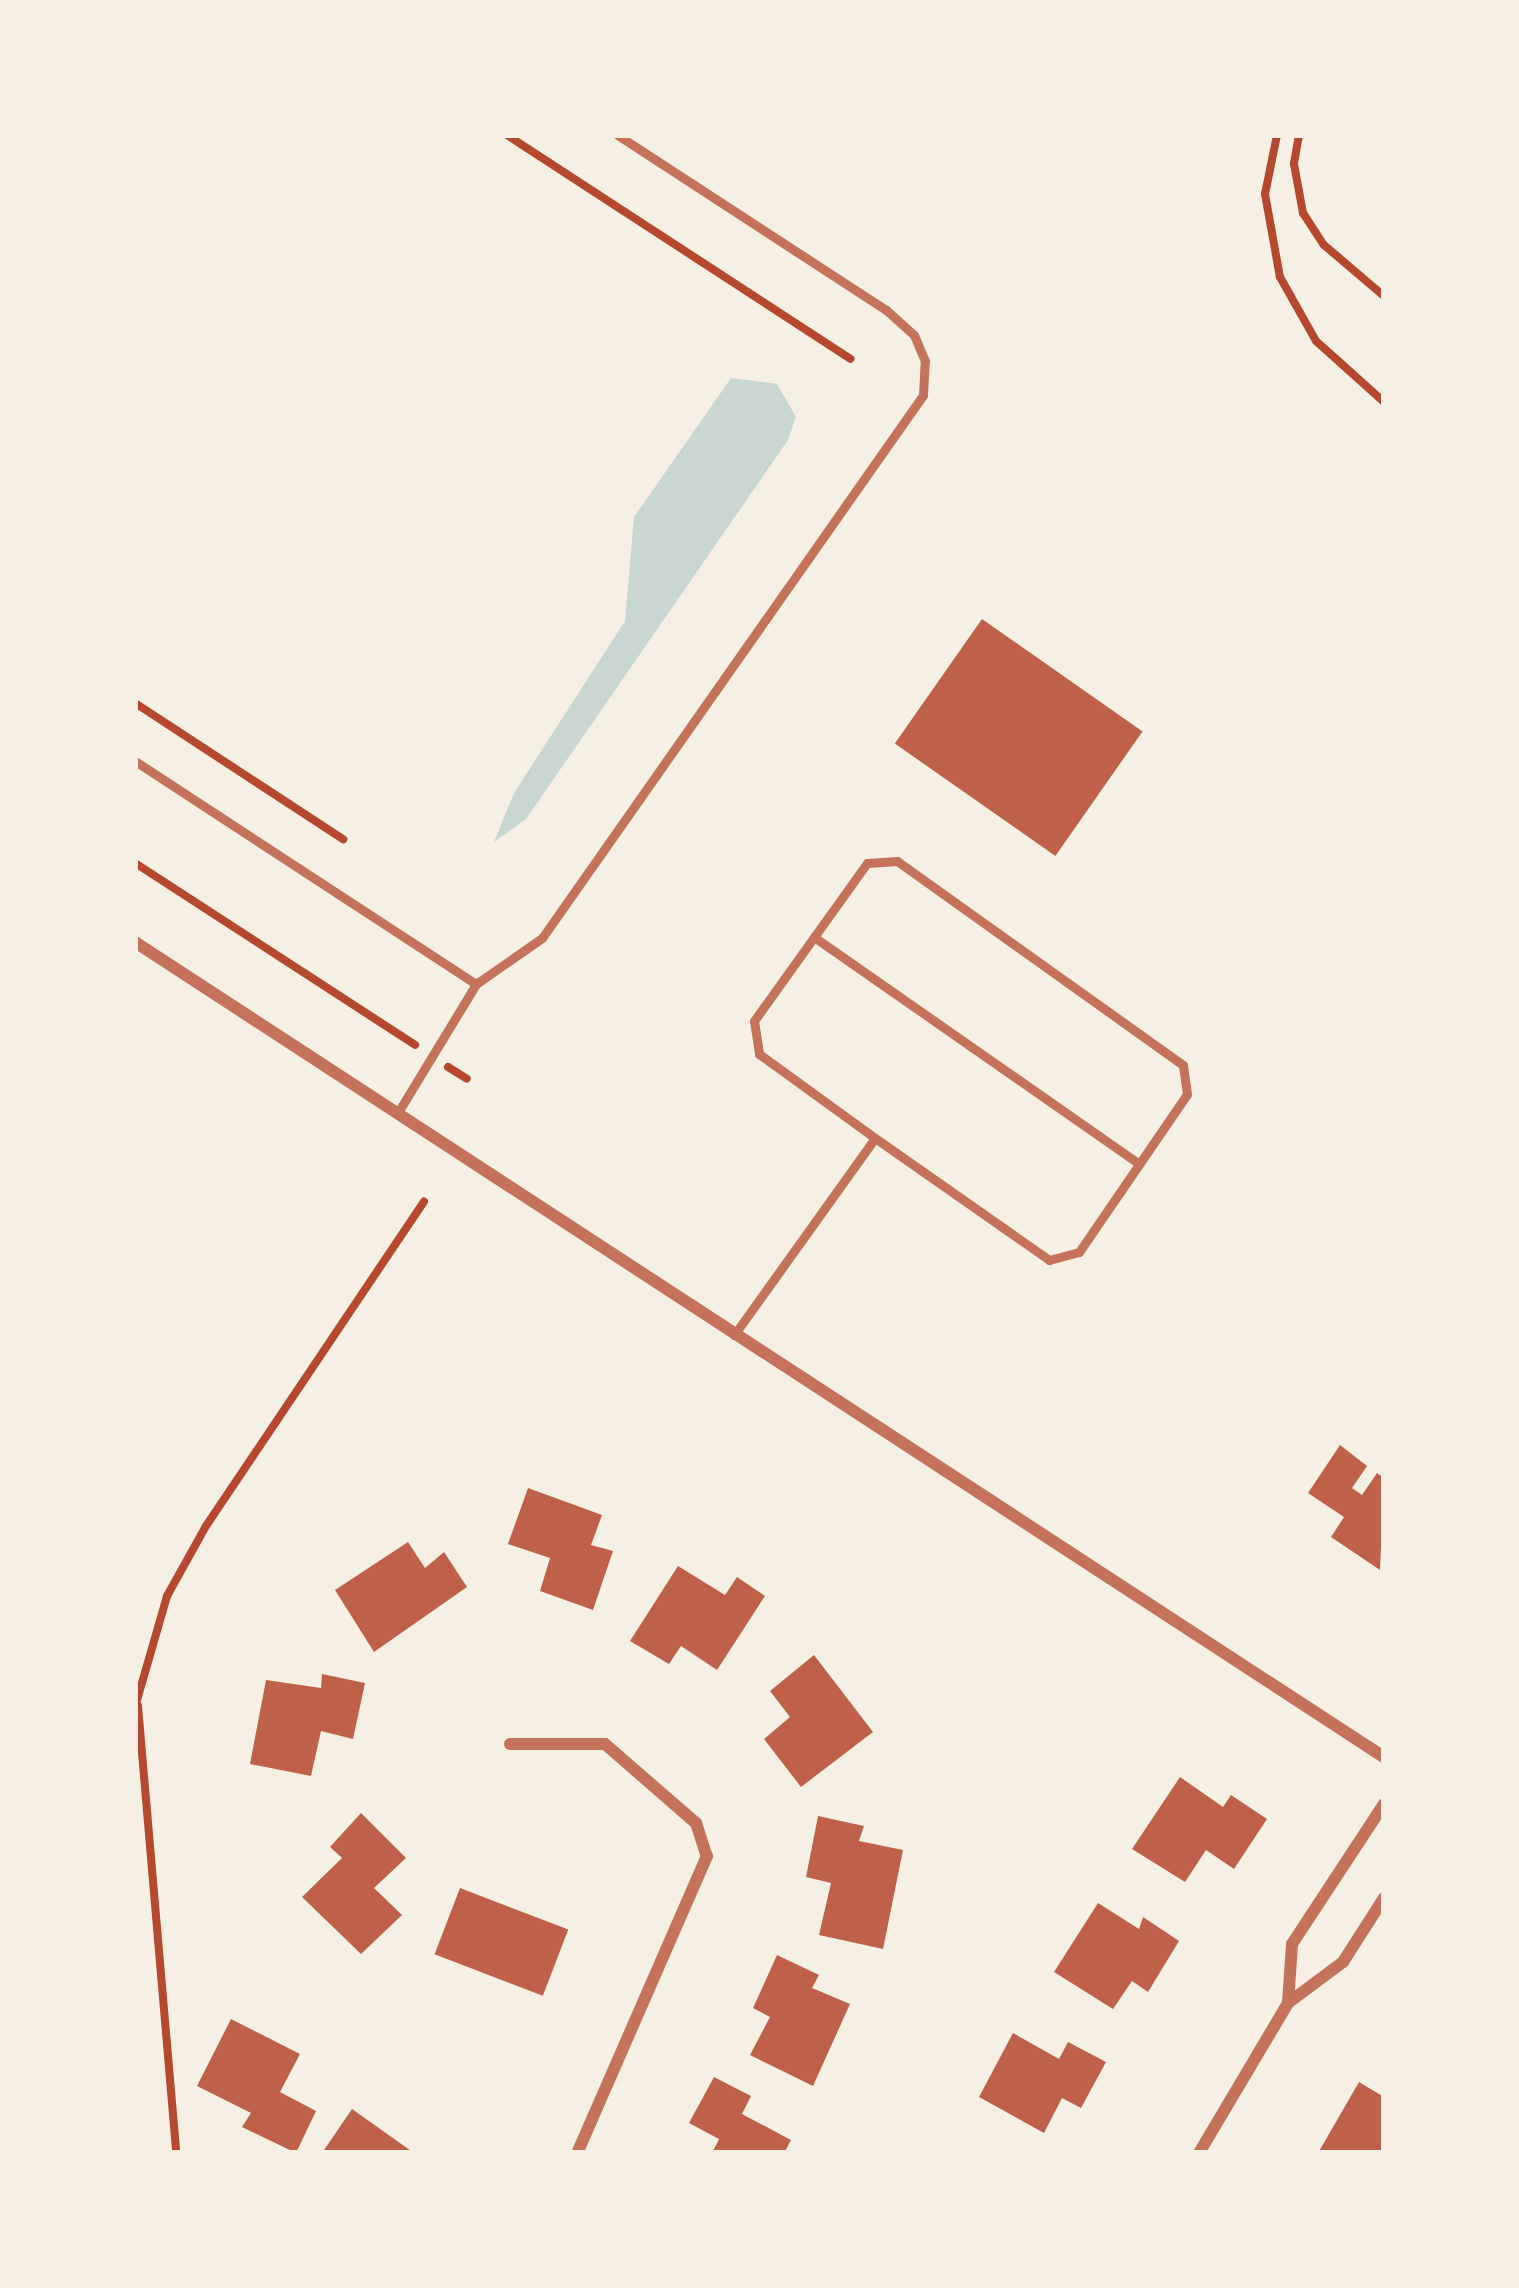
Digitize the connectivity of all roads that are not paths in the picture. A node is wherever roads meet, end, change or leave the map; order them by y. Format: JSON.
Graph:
{"nodes":[{"id":1,"x":618,"y":135,"type":"edge"},
{"id":2,"x":135,"y":761,"type":"edge"},
{"id":3,"x":814,"y":937,"type":"junction"},
{"id":4,"x":135,"y":942,"type":"edge"},
{"id":5,"x":476,"y":984,"type":"junction"},
{"id":6,"x":397,"y":1114,"type":"junction"},
{"id":7,"x":874,"y":1138,"type":"junction"},
{"id":8,"x":1139,"y":1165,"type":"junction"},
{"id":9,"x":734,"y":1335,"type":"junction"},
{"id":10,"x":510,"y":1744,"type":"dead end"},
{"id":11,"x":1384,"y":1757,"type":"edge"},
{"id":12,"x":1384,"y":1804,"type":"edge"},
{"id":13,"x":1384,"y":1898,"type":"edge"},
{"id":14,"x":1288,"y":2003,"type":"junction"},
{"id":15,"x":577,"y":2153,"type":"edge"},
{"id":16,"x":1198,"y":2153,"type":"edge"}],
"edges":[{"from":1,"to":5,"type":"lane"},
{"from":2,"to":5,"type":"lane"},
{"from":3,"to":7,"type":"lane"},
{"from":3,"to":8,"type":"lane"},
{"from":3,"to":8,"type":"lane"},
{"from":4,"to":6,"type":"street"},
{"from":5,"to":6,"type":"lane"},
{"from":6,"to":9,"type":"street"},
{"from":7,"to":8,"type":"lane"},
{"from":7,"to":9,"type":"lane"},
{"from":9,"to":11,"type":"street"},
{"from":10,"to":15,"type":"street"},
{"from":12,"to":14,"type":"street"},
{"from":13,"to":14,"type":"street"},
{"from":14,"to":16,"type":"street"}]}
